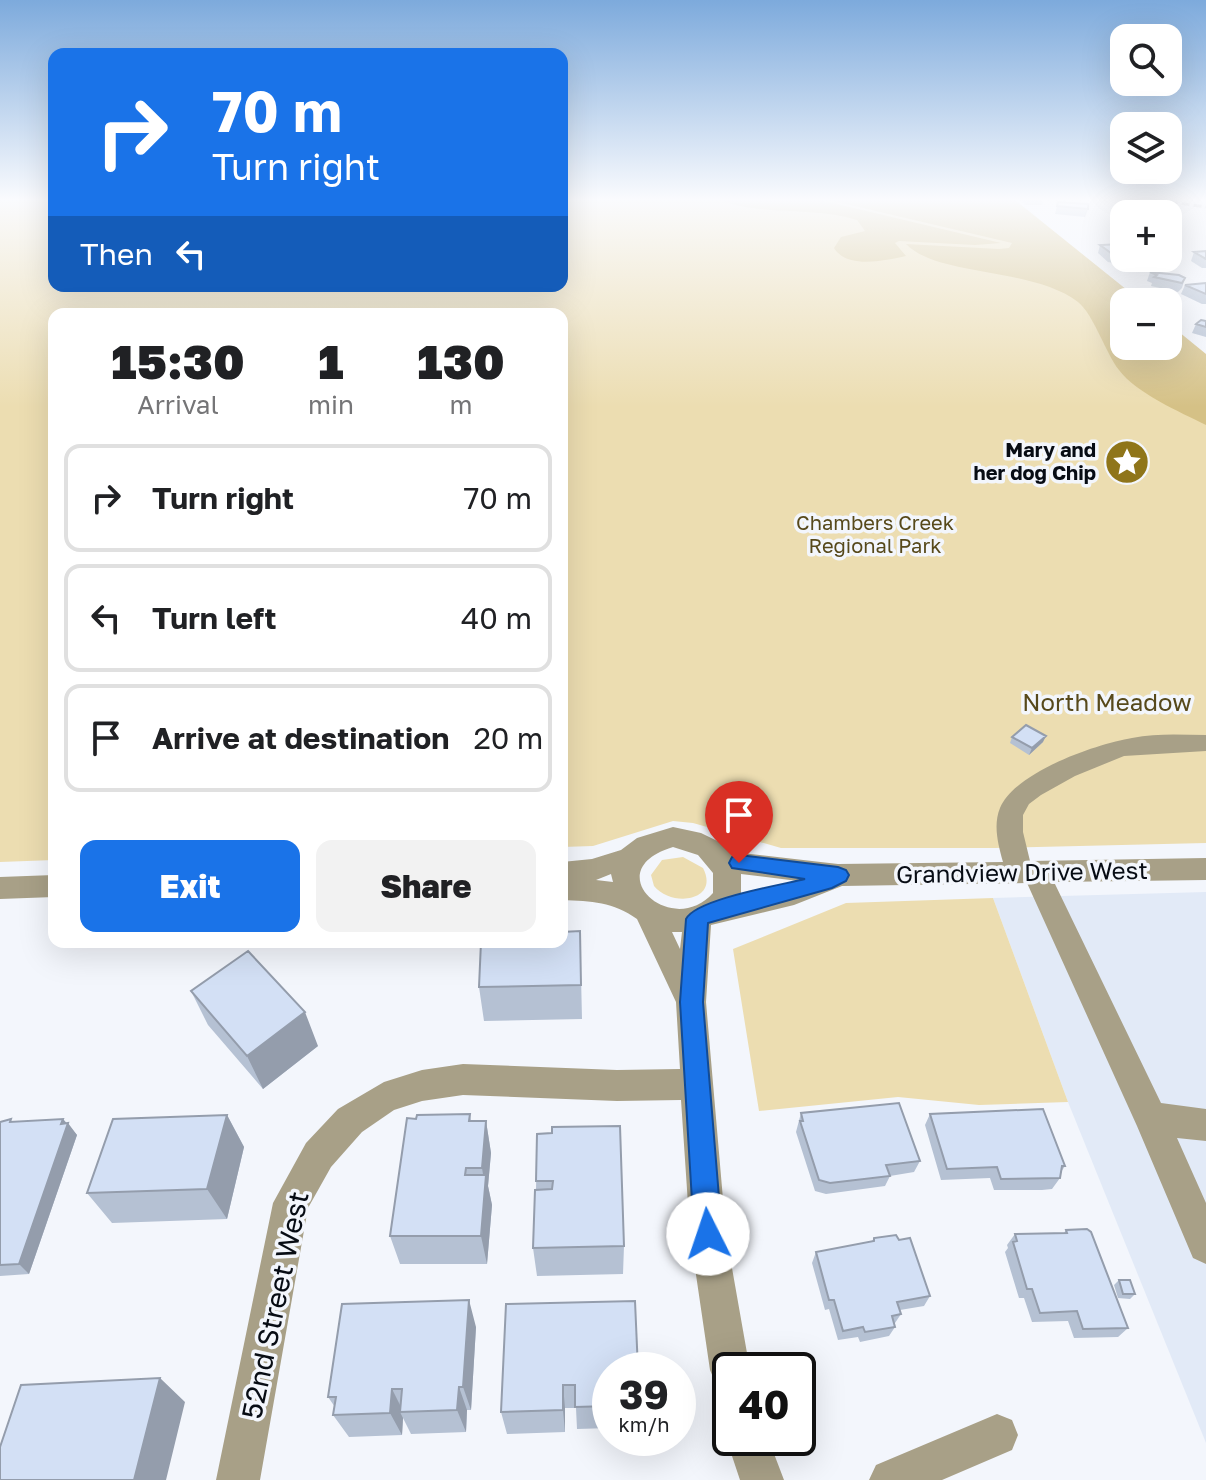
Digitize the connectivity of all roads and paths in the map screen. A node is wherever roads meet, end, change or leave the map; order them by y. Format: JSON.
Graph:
{"nodes":[{"id":1,"x":1206,"y":743,"type":"edge"},
{"id":2,"x":717,"y":854,"type":"junction"},
{"id":3,"x":629,"y":858,"type":"junction"},
{"id":4,"x":1206,"y":869,"type":"edge"},
{"id":5,"x":568,"y":872,"type":"edge"},
{"id":6,"x":1028,"y":873,"type":"junction"},
{"id":7,"x":838,"y":875,"type":"junction"},
{"id":8,"x":48,"y":886,"type":"edge"},
{"id":9,"x":0,"y":888,"type":"edge"},
{"id":10,"x":568,"y":889,"type":"edge"},
{"id":11,"x":48,"y":902,"type":"edge"},
{"id":12,"x":0,"y":904,"type":"edge"},
{"id":13,"x":640,"y":907,"type":"junction"},
{"id":14,"x":705,"y":915,"type":"junction"},
{"id":15,"x":691,"y":1002,"type":"junction"},
{"id":16,"x":697,"y":1084,"type":"junction"},
{"id":17,"x":1151,"y":1118,"type":"junction"},
{"id":18,"x":1206,"y":1125,"type":"edge"},
{"id":19,"x":1206,"y":1245,"type":"edge"},
{"id":20,"x":727,"y":1352,"type":"edge"},
{"id":21,"x":997,"y":1435,"type":"dead end"},
{"id":22,"x":753,"y":1456,"type":"edge"},
{"id":23,"x":238,"y":1480,"type":"edge"},
{"id":24,"x":762,"y":1480,"type":"edge"},
{"id":25,"x":891,"y":1480,"type":"edge"}],
"edges":[{"from":1,"to":6,"type":"street"},
{"from":2,"to":3,"type":"street"},
{"from":2,"to":7,"type":"street","name":"Grandview Drive West"},
{"from":2,"to":14,"type":"street"},
{"from":3,"to":5,"type":"street"},
{"from":3,"to":13,"type":"street"},
{"from":4,"to":6,"type":"street","name":"Grandview Drive West"},
{"from":6,"to":7,"type":"street","name":"Grandview Drive West"},
{"from":6,"to":17,"type":"street"},
{"from":7,"to":14,"type":"street","name":"Grandview Drive West"},
{"from":8,"to":9,"type":"street"},
{"from":10,"to":13,"type":"street"},
{"from":11,"to":12,"type":"street"},
{"from":13,"to":14,"type":"street"},
{"from":13,"to":15,"type":"street"},
{"from":14,"to":15,"type":"street"},
{"from":15,"to":16,"type":"street"},
{"from":16,"to":20,"type":"street"},
{"from":16,"to":23,"type":"street","name":"52nd Street West"},
{"from":17,"to":18,"type":"street"},
{"from":17,"to":19,"type":"street"},
{"from":21,"to":25,"type":"street"},
{"from":22,"to":24,"type":"street"}]}
